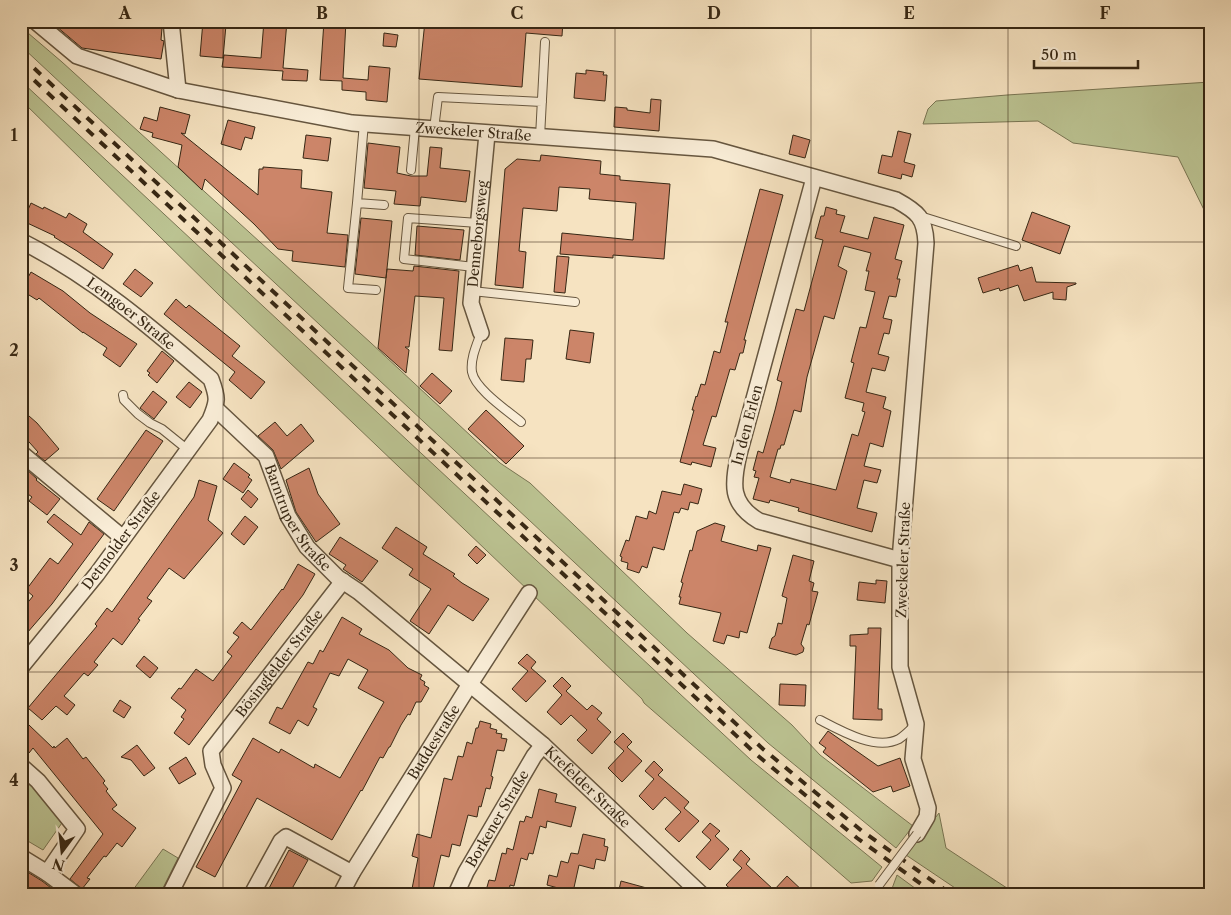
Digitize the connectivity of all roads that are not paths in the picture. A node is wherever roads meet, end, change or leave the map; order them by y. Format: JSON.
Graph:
{"nodes":[{"id":1,"x":35,"y":21,"type":"edge"},
{"id":2,"x":171,"y":21,"type":"edge"},
{"id":3,"x":545,"y":42,"type":"dead end"},
{"id":4,"x":178,"y":90,"type":"junction"},
{"id":5,"x":542,"y":102,"type":"junction"},
{"id":6,"x":364,"y":124,"type":"junction"},
{"id":7,"x":415,"y":128,"type":"junction"},
{"id":8,"x":434,"y":129,"type":"junction"},
{"id":9,"x":487,"y":134,"type":"junction"},
{"id":10,"x":540,"y":137,"type":"junction"},
{"id":11,"x":411,"y":170,"type":"dead end"},
{"id":12,"x":814,"y":178,"type":"junction"},
{"id":13,"x":357,"y":203,"type":"junction"},
{"id":14,"x":384,"y":205,"type":"dead end"},
{"id":15,"x":920,"y":216,"type":"junction"},
{"id":16,"x":478,"y":223,"type":"junction"},
{"id":17,"x":21,"y":241,"type":"edge"},
{"id":18,"x":1016,"y":246,"type":"dead end"},
{"id":19,"x":474,"y":267,"type":"junction"},
{"id":20,"x":376,"y":290,"type":"dead end"},
{"id":21,"x":472,"y":291,"type":"junction"},
{"id":22,"x":575,"y":302,"type":"dead end"},
{"id":23,"x":481,"y":333,"type":"joint"},
{"id":24,"x":123,"y":395,"type":"dead end"},
{"id":25,"x":215,"y":408,"type":"junction"},
{"id":26,"x":522,"y":422,"type":"dead end"},
{"id":27,"x":188,"y":450,"type":"junction"},
{"id":28,"x":21,"y":453,"type":"edge"},
{"id":29,"x":123,"y":538,"type":"junction"},
{"id":30,"x":900,"y":560,"type":"junction"},
{"id":31,"x":343,"y":581,"type":"junction"},
{"id":32,"x":529,"y":593,"type":"dead end"},
{"id":33,"x":21,"y":667,"type":"edge"},
{"id":34,"x":470,"y":684,"type":"junction"},
{"id":35,"x":820,"y":720,"type":"dead end"},
{"id":36,"x":916,"y":724,"type":"junction"},
{"id":37,"x":543,"y":745,"type":"junction"},
{"id":38,"x":21,"y":766,"type":"edge"},
{"id":39,"x":918,"y":834,"type":"joint"},
{"id":40,"x":21,"y":857,"type":"edge"},
{"id":41,"x":47,"y":873,"type":"junction"},
{"id":42,"x":352,"y":873,"type":"junction"},
{"id":43,"x":879,"y":885,"type":"dead end"},
{"id":44,"x":75,"y":894,"type":"edge"},
{"id":45,"x":170,"y":894,"type":"edge"},
{"id":46,"x":252,"y":894,"type":"edge"},
{"id":47,"x":341,"y":894,"type":"edge"},
{"id":48,"x":456,"y":894,"type":"edge"},
{"id":49,"x":702,"y":894,"type":"edge"}],
"edges":[{"from":1,"to":4,"type":"street","name":"Zweckeler Straße"},
{"from":2,"to":4,"type":"street"},
{"from":3,"to":5,"type":"lane"},
{"from":4,"to":6,"type":"street","name":"Zweckeler Straße"},
{"from":5,"to":8,"type":"lane"},
{"from":5,"to":10,"type":"lane"},
{"from":6,"to":7,"type":"street","name":"Zweckeler Straße"},
{"from":6,"to":13,"type":"lane"},
{"from":7,"to":8,"type":"street","name":"Zweckeler Straße"},
{"from":7,"to":11,"type":"lane"},
{"from":8,"to":9,"type":"street","name":"Zweckeler Straße"},
{"from":9,"to":10,"type":"street","name":"Zweckeler Straße"},
{"from":9,"to":16,"type":"street","name":"Denneborgsweg"},
{"from":10,"to":12,"type":"street","name":"Zweckeler Straße"},
{"from":12,"to":15,"type":"street","name":"Zweckeler Straße"},
{"from":12,"to":30,"type":"street","name":"In den Erlen"},
{"from":13,"to":14,"type":"lane"},
{"from":13,"to":20,"type":"lane"},
{"from":15,"to":18,"type":"lane","name":"Zweckeler Straße"},
{"from":15,"to":30,"type":"street","name":"Zweckeler Straße"},
{"from":16,"to":19,"type":"street","name":"Denneborgsweg"},
{"from":16,"to":19,"type":"lane"},
{"from":17,"to":25,"type":"street","name":"Lemgoer Straße"},
{"from":19,"to":21,"type":"street","name":"Denneborgsweg"},
{"from":21,"to":22,"type":"lane"},
{"from":21,"to":23,"type":"street","name":"Denneborgsweg"},
{"from":23,"to":26,"type":"lane"},
{"from":24,"to":27,"type":"lane"},
{"from":25,"to":27,"type":"street","name":"Detmolder Straße"},
{"from":25,"to":31,"type":"street","name":"Barntruper Straße"},
{"from":27,"to":29,"type":"street","name":"Detmolder Straße"},
{"from":28,"to":29,"type":"street"},
{"from":29,"to":33,"type":"street","name":"Detmolder Straße"},
{"from":30,"to":36,"type":"street","name":"Zweckeler Straße"},
{"from":31,"to":34,"type":"street"},
{"from":31,"to":45,"type":"street","name":"Bösingfelder Straße"},
{"from":32,"to":34,"type":"street","name":"Buddestraße"},
{"from":34,"to":37,"type":"street","name":"Krefelder Straße"},
{"from":34,"to":42,"type":"street","name":"Buddestraße"},
{"from":35,"to":36,"type":"lane"},
{"from":36,"to":39,"type":"street","name":"Zweckeler Straße"},
{"from":37,"to":48,"type":"street","name":"Borkener Straße"},
{"from":37,"to":49,"type":"street","name":"Krefelder Straße"},
{"from":38,"to":41,"type":"street"},
{"from":39,"to":43,"type":"lane","name":"Zweckeler Straße","bridge":true},
{"from":40,"to":41,"type":"street"},
{"from":41,"to":44,"type":"street"},
{"from":42,"to":46,"type":"street"},
{"from":42,"to":47,"type":"street","name":"Buddestraße"}]}
